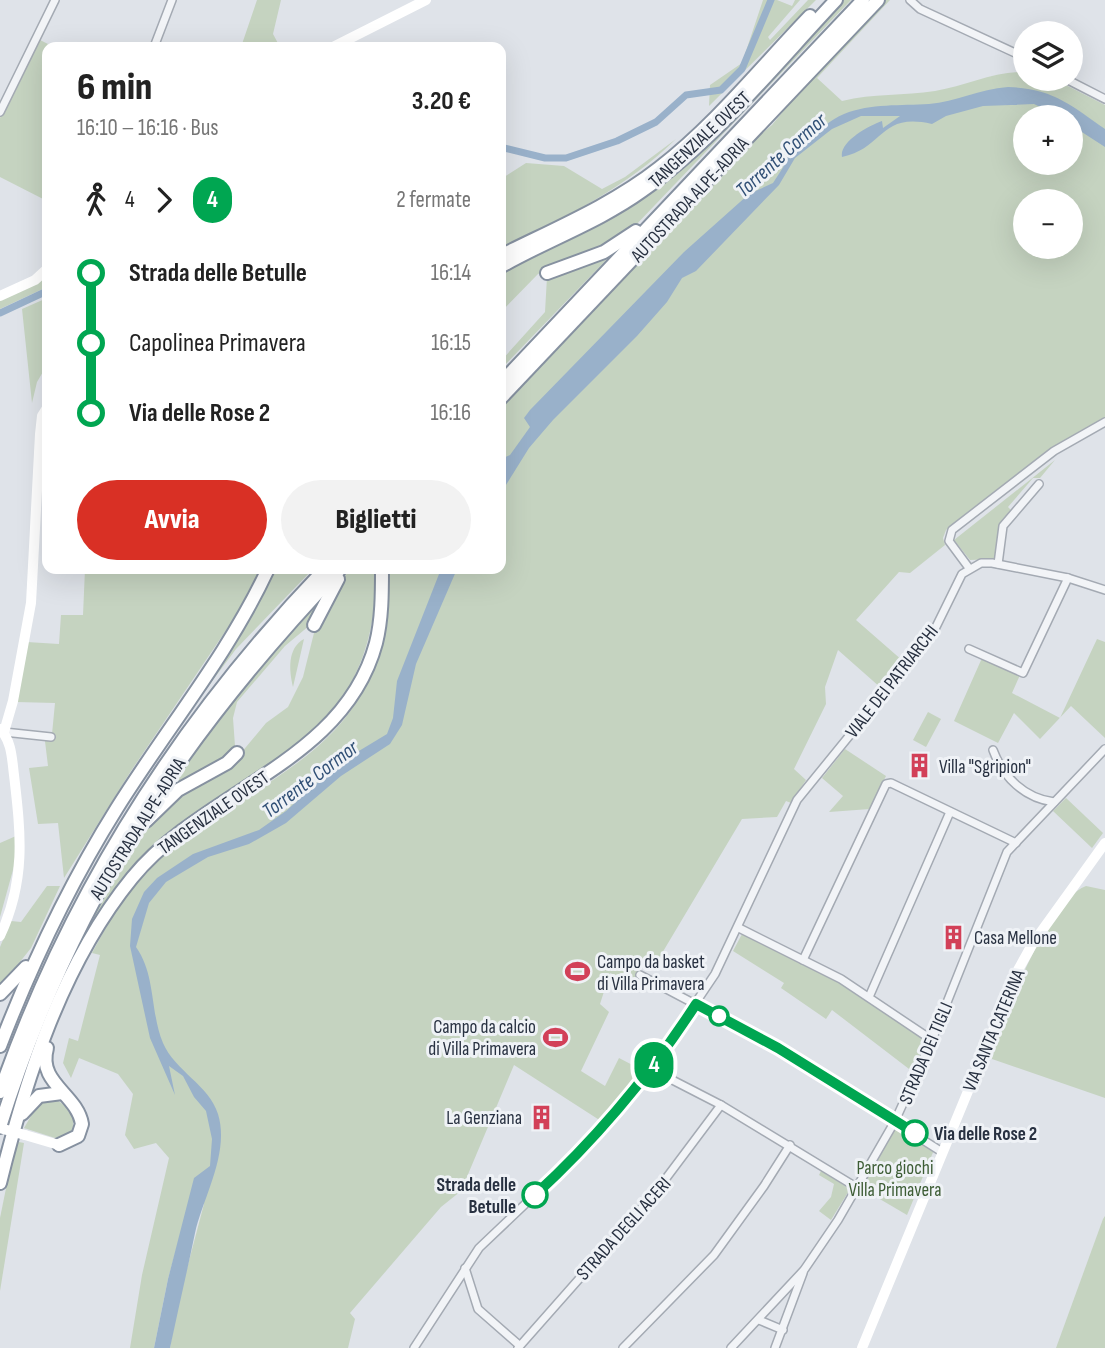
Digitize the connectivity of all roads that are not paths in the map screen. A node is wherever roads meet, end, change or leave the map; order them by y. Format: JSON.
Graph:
{"nodes":[{"id":1,"x":55,"y":0,"type":"edge"},
{"id":2,"x":172,"y":0,"type":"edge"},
{"id":3,"x":426,"y":0,"type":"edge"},
{"id":4,"x":824,"y":0,"type":"edge"},
{"id":5,"x":836,"y":0,"type":"edge"},
{"id":6,"x":863,"y":0,"type":"edge"},
{"id":7,"x":878,"y":0,"type":"edge"},
{"id":8,"x":910,"y":0,"type":"edge"},
{"id":9,"x":156,"y":42,"type":"edge"},
{"id":10,"x":343,"y":42,"type":"edge"},
{"id":11,"x":1013,"y":52,"type":"edge"},
{"id":12,"x":1083,"y":88,"type":"edge"},
{"id":13,"x":1105,"y":99,"type":"edge"},
{"id":14,"x":0,"y":112,"type":"edge"},
{"id":15,"x":691,"y":182,"type":"junction"},
{"id":16,"x":506,"y":253,"type":"edge"},
{"id":17,"x":506,"y":264,"type":"edge"},
{"id":18,"x":547,"y":273,"type":"dead end"},
{"id":19,"x":42,"y":274,"type":"edge"},
{"id":20,"x":0,"y":296,"type":"edge"},
{"id":21,"x":506,"y":378,"type":"edge"},
{"id":22,"x":506,"y":393,"type":"edge"},
{"id":23,"x":42,"y":416,"type":"edge"},
{"id":24,"x":1105,"y":422,"type":"edge"},
{"id":25,"x":1039,"y":484,"type":"dead end"},
{"id":26,"x":998,"y":564,"type":"junction"},
{"id":27,"x":969,"y":568,"type":"junction"},
{"id":28,"x":265,"y":574,"type":"edge"},
{"id":29,"x":322,"y":574,"type":"edge"},
{"id":30,"x":335,"y":574,"type":"edge"},
{"id":31,"x":344,"y":574,"type":"edge"},
{"id":32,"x":382,"y":574,"type":"edge"},
{"id":33,"x":1068,"y":578,"type":"junction"},
{"id":34,"x":1105,"y":590,"type":"edge"},
{"id":35,"x":314,"y":625,"type":"dead end"},
{"id":36,"x":969,"y":649,"type":"dead end"},
{"id":37,"x":2,"y":730,"type":"edge"},
{"id":38,"x":51,"y":737,"type":"dead end"},
{"id":39,"x":993,"y":750,"type":"dead end"},
{"id":40,"x":237,"y":752,"type":"dead end"},
{"id":41,"x":1103,"y":754,"type":"edge"},
{"id":42,"x":1054,"y":802,"type":"junction"},
{"id":43,"x":950,"y":812,"type":"junction"},
{"id":44,"x":126,"y":841,"type":"junction"},
{"id":45,"x":1016,"y":843,"type":"junction"},
{"id":46,"x":1105,"y":844,"type":"edge"},
{"id":47,"x":739,"y":928,"type":"junction"},
{"id":48,"x":0,"y":936,"type":"edge"},
{"id":49,"x":44,"y":941,"type":"junction"},
{"id":50,"x":803,"y":960,"type":"junction"},
{"id":51,"x":640,"y":975,"type":"dead end"},
{"id":52,"x":0,"y":994,"type":"edge"},
{"id":53,"x":869,"y":997,"type":"junction"},
{"id":54,"x":696,"y":1004,"type":"junction"},
{"id":55,"x":55,"y":1016,"type":"junction"},
{"id":56,"x":932,"y":1040,"type":"junction"},
{"id":57,"x":0,"y":1046,"type":"edge"},
{"id":58,"x":651,"y":1069,"type":"junction"},
{"id":59,"x":0,"y":1092,"type":"edge"},
{"id":60,"x":62,"y":1093,"type":"junction"},
{"id":61,"x":721,"y":1105,"type":"junction"},
{"id":62,"x":895,"y":1121,"type":"junction"},
{"id":63,"x":16,"y":1122,"type":"junction"},
{"id":64,"x":0,"y":1127,"type":"edge"},
{"id":65,"x":60,"y":1145,"type":"joint"},
{"id":66,"x":790,"y":1145,"type":"junction"},
{"id":67,"x":942,"y":1152,"type":"junction"},
{"id":68,"x":0,"y":1184,"type":"edge"},
{"id":69,"x":856,"y":1186,"type":"junction"},
{"id":70,"x":464,"y":1268,"type":"junction"},
{"id":71,"x":803,"y":1271,"type":"junction"},
{"id":72,"x":759,"y":1321,"type":"junction"},
{"id":73,"x":783,"y":1330,"type":"junction"},
{"id":74,"x":519,"y":1347,"type":"edge"},
{"id":75,"x":414,"y":1348,"type":"edge"},
{"id":76,"x":623,"y":1348,"type":"edge"},
{"id":77,"x":731,"y":1348,"type":"edge"},
{"id":78,"x":775,"y":1348,"type":"edge"},
{"id":79,"x":862,"y":1348,"type":"edge"}],
"edges":[{"from":1,"to":14,"type":"street"},
{"from":2,"to":9,"type":"street"},
{"from":3,"to":10,"type":"street"},
{"from":4,"to":16,"type":"highway","name":"TANGENZIALE OVEST"},
{"from":5,"to":17,"type":"highway","name":"TANGENZIALE OVEST"},
{"from":6,"to":15,"type":"highway","name":"AUTOSTRADA ALPE-ADRIA"},
{"from":7,"to":22,"type":"highway","name":"AUTOSTRADA ALPE-ADRIA"},
{"from":8,"to":11,"type":"street"},
{"from":12,"to":13,"type":"street"},
{"from":15,"to":18,"type":"highway"},
{"from":15,"to":21,"type":"highway","name":"AUTOSTRADA ALPE-ADRIA"},
{"from":19,"to":20,"type":"street"},
{"from":23,"to":37,"type":"street"},
{"from":24,"to":27,"type":"street"},
{"from":25,"to":26,"type":"street"},
{"from":26,"to":27,"type":"street"},
{"from":26,"to":33,"type":"street"},
{"from":27,"to":47,"type":"street","name":"VIALE DEI PATRIARCHI"},
{"from":28,"to":49,"type":"highway"},
{"from":29,"to":59,"type":"highway","name":"AUTOSTRADA ALPE-ADRIA"},
{"from":30,"to":44,"type":"highway","name":"AUTOSTRADA ALPE-ADRIA"},
{"from":31,"to":35,"type":"highway"},
{"from":32,"to":55,"type":"highway","name":"TANGENZIALE OVEST"},
{"from":33,"to":34,"type":"street"},
{"from":33,"to":36,"type":"street"},
{"from":37,"to":38,"type":"street"},
{"from":37,"to":48,"type":"street"},
{"from":39,"to":42,"type":"street"},
{"from":40,"to":44,"type":"highway"},
{"from":41,"to":42,"type":"street"},
{"from":42,"to":45,"type":"street"},
{"from":43,"to":45,"type":"street"},
{"from":43,"to":50,"type":"street"},
{"from":43,"to":53,"type":"street"},
{"from":44,"to":64,"type":"highway","name":"AUTOSTRADA ALPE-ADRIA"},
{"from":45,"to":56,"type":"street","name":"STRADA DEI TIGLI"},
{"from":46,"to":67,"type":"street","name":"VIA SANTA CATERINA"},
{"from":47,"to":50,"type":"street"},
{"from":47,"to":54,"type":"street"},
{"from":49,"to":52,"type":"highway"},
{"from":49,"to":57,"type":"highway"},
{"from":50,"to":53,"type":"street"},
{"from":51,"to":54,"type":"street"},
{"from":53,"to":56,"type":"street"},
{"from":54,"to":58,"type":"street"},
{"from":54,"to":62,"type":"street"},
{"from":55,"to":60,"type":"highway"},
{"from":55,"to":63,"type":"highway","name":"TANGENZIALE OVEST"},
{"from":56,"to":62,"type":"street","name":"STRADA DEI TIGLI"},
{"from":58,"to":61,"type":"street"},
{"from":58,"to":70,"type":"street"},
{"from":60,"to":63,"type":"highway"},
{"from":60,"to":65,"type":"highway"},
{"from":61,"to":66,"type":"street"},
{"from":61,"to":74,"type":"street","name":"STRADA DEGLI ACERI"},
{"from":62,"to":67,"type":"street"},
{"from":62,"to":69,"type":"street","name":"STRADA DEI TIGLI"},
{"from":63,"to":68,"type":"highway","name":"TANGENZIALE OVEST"},
{"from":64,"to":65,"type":"street","bridge":true},
{"from":66,"to":69,"type":"street"},
{"from":66,"to":76,"type":"street"},
{"from":67,"to":79,"type":"street","name":"VIA SANTA CATERINA"},
{"from":69,"to":71,"type":"street","name":"STRADA DEI TIGLI"},
{"from":70,"to":74,"type":"street","name":"STRADA DEGLI ACERI"},
{"from":70,"to":75,"type":"street"},
{"from":71,"to":72,"type":"street","name":"STRADA DEI TIGLI"},
{"from":71,"to":73,"type":"street"},
{"from":72,"to":73,"type":"street"},
{"from":72,"to":77,"type":"street","name":"STRADA DEI TIGLI"},
{"from":73,"to":78,"type":"street"}]}
